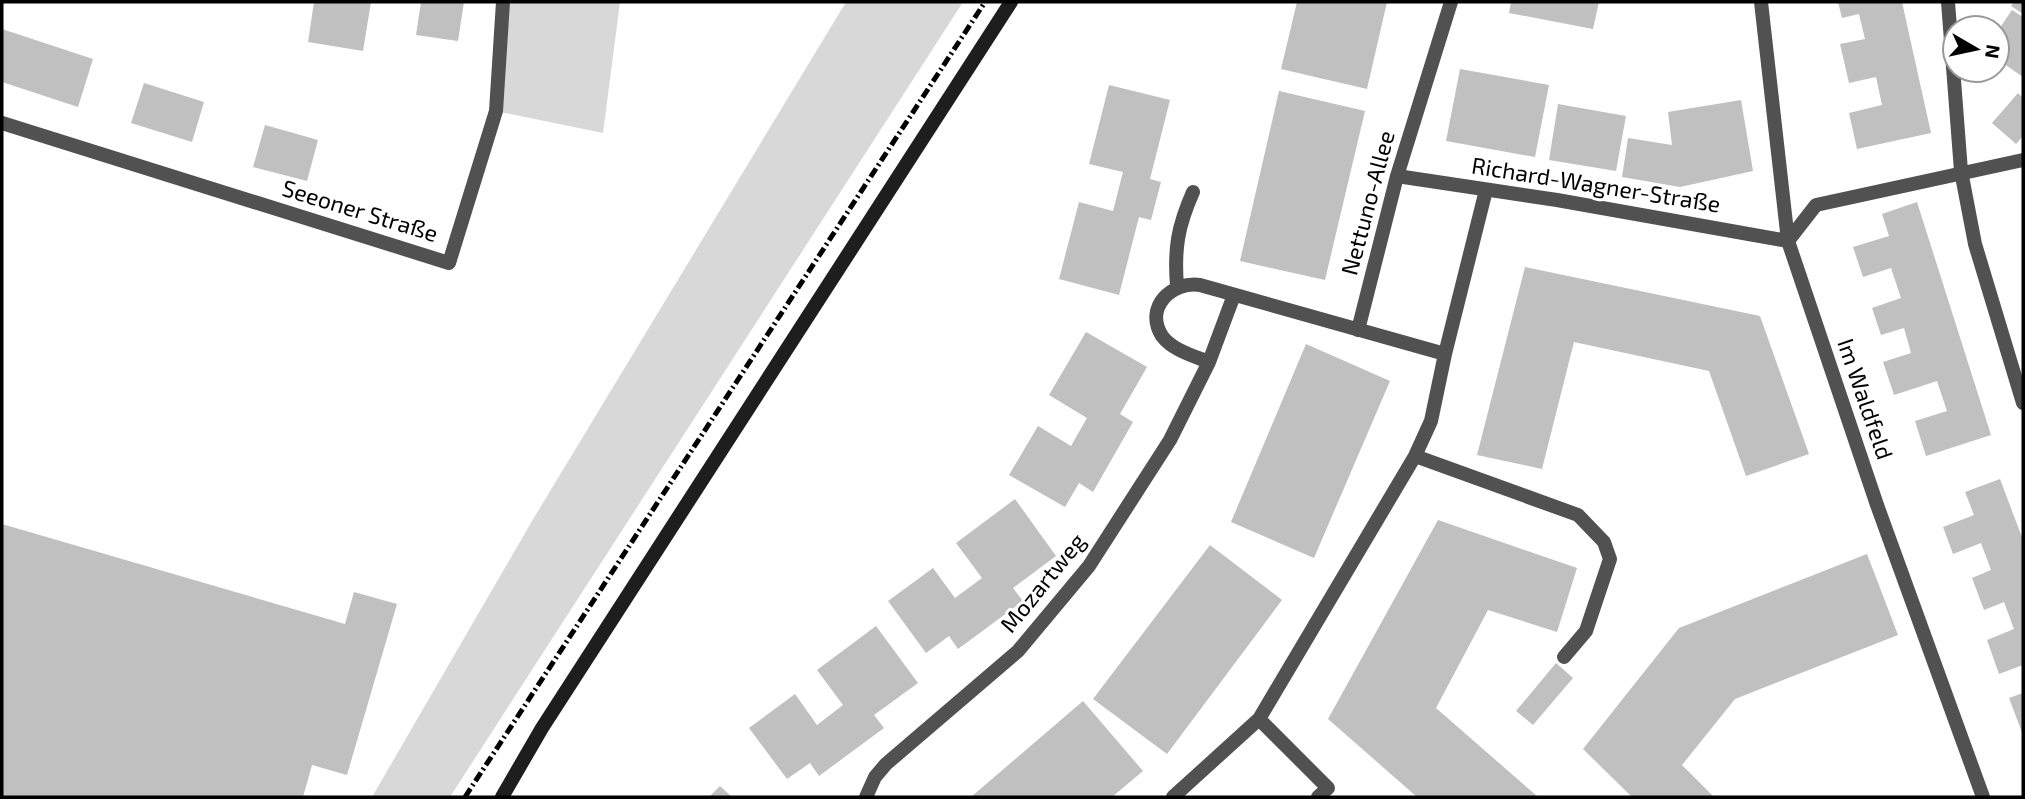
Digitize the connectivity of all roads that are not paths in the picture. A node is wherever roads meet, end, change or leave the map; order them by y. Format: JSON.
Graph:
{"nodes":[{"id":1,"x":503,"y":2,"type":"edge"},
{"id":2,"x":1011,"y":2,"type":"edge"},
{"id":3,"x":1451,"y":2,"type":"edge"},
{"id":4,"x":1761,"y":2,"type":"edge"},
{"id":5,"x":1948,"y":2,"type":"edge"},
{"id":6,"x":2,"y":123,"type":"edge"},
{"id":7,"x":2023,"y":160,"type":"edge"},
{"id":8,"x":1961,"y":171,"type":"junction"},
{"id":9,"x":1397,"y":176,"type":"junction"},
{"id":10,"x":1486,"y":190,"type":"junction"},
{"id":11,"x":1193,"y":192,"type":"dead end"},
{"id":12,"x":1788,"y":241,"type":"junction"},
{"id":13,"x":1177,"y":286,"type":"junction"},
{"id":14,"x":1234,"y":295,"type":"junction"},
{"id":15,"x":1358,"y":330,"type":"junction"},
{"id":16,"x":1445,"y":354,"type":"junction"},
{"id":17,"x":1209,"y":362,"type":"junction"},
{"id":18,"x":2023,"y":402,"type":"edge"},
{"id":19,"x":1415,"y":456,"type":"junction"},
{"id":20,"x":1564,"y":657,"type":"dead end"},
{"id":21,"x":1259,"y":719,"type":"junction"},
{"id":22,"x":1328,"y":794,"type":"edge"},
{"id":23,"x":502,"y":797,"type":"edge"},
{"id":24,"x":867,"y":797,"type":"edge"},
{"id":25,"x":1173,"y":797,"type":"edge"},
{"id":26,"x":1983,"y":797,"type":"edge"}],
"edges":[{"from":1,"to":6,"type":"street","name":"Seeoner Straße"},
{"from":2,"to":23,"type":"street"},
{"from":3,"to":9,"type":"street","name":"Nettuno-Allee"},
{"from":4,"to":12,"type":"street","name":"Im Waldfeld"},
{"from":5,"to":8,"type":"street"},
{"from":7,"to":8,"type":"street"},
{"from":8,"to":12,"type":"street"},
{"from":8,"to":18,"type":"street"},
{"from":9,"to":10,"type":"street","name":"Richard-Wagner-Straße"},
{"from":9,"to":15,"type":"street","name":"Nettuno-Allee"},
{"from":10,"to":12,"type":"street","name":"Richard-Wagner-Straße"},
{"from":10,"to":16,"type":"street"},
{"from":11,"to":13,"type":"street"},
{"from":12,"to":26,"type":"street","name":"Im Waldfeld"},
{"from":13,"to":14,"type":"street"},
{"from":13,"to":17,"type":"street"},
{"from":14,"to":15,"type":"street"},
{"from":14,"to":17,"type":"street","name":"Mozartweg"},
{"from":15,"to":16,"type":"street"},
{"from":16,"to":19,"type":"street"},
{"from":17,"to":24,"type":"street","name":"Mozartweg"},
{"from":19,"to":20,"type":"street"},
{"from":19,"to":21,"type":"street"},
{"from":21,"to":22,"type":"street"},
{"from":21,"to":25,"type":"street"}]}
